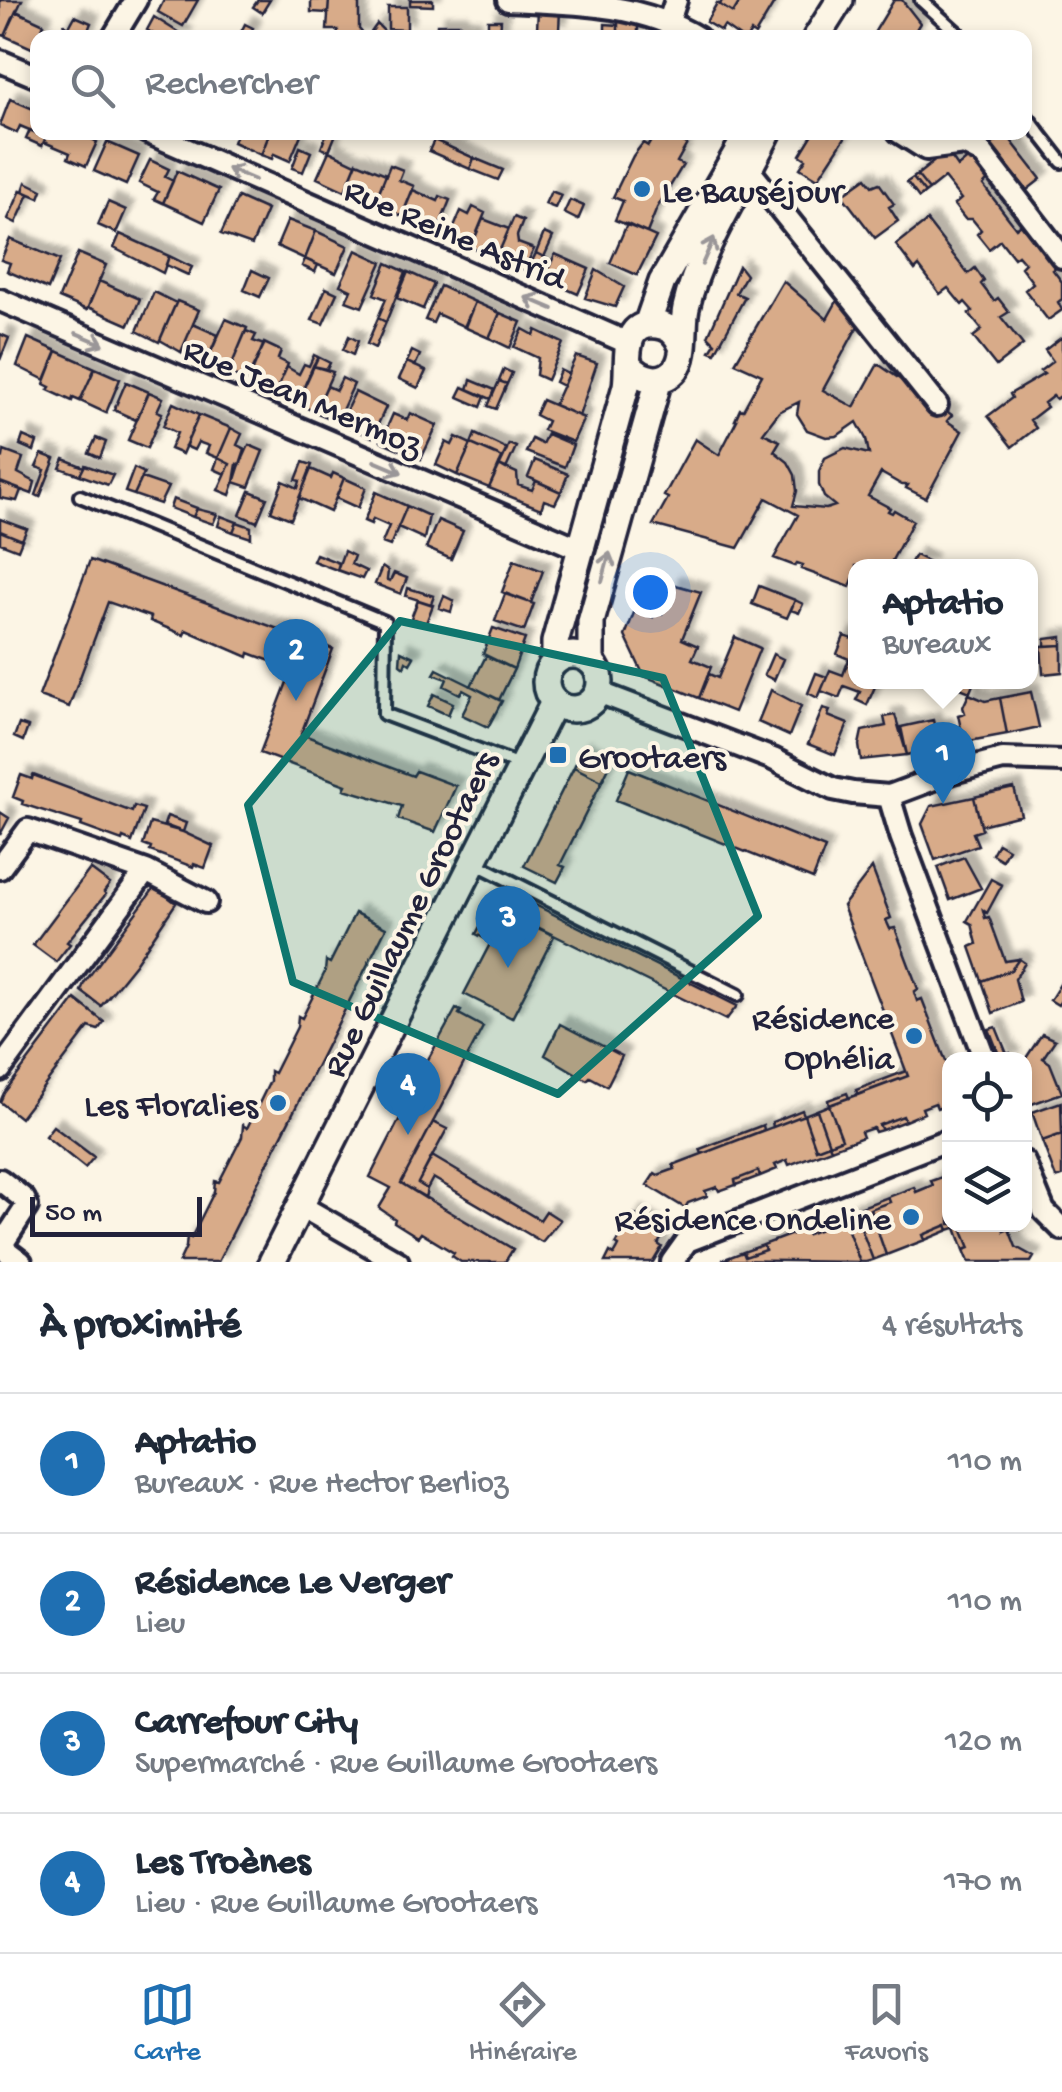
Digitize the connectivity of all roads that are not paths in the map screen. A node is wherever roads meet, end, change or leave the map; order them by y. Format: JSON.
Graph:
{"nodes":[{"id":1,"x":136,"y":0,"type":"edge"},
{"id":2,"x":508,"y":0,"type":"edge"},
{"id":3,"x":840,"y":0,"type":"edge"},
{"id":4,"x":921,"y":0,"type":"edge"},
{"id":5,"x":673,"y":10,"type":"edge"},
{"id":6,"x":118,"y":30,"type":"edge"},
{"id":7,"x":691,"y":30,"type":"edge"},
{"id":8,"x":821,"y":30,"type":"edge"},
{"id":9,"x":954,"y":30,"type":"edge"},
{"id":10,"x":0,"y":61,"type":"edge"},
{"id":11,"x":30,"y":74,"type":"edge"},
{"id":12,"x":1032,"y":123,"type":"edge"},
{"id":13,"x":165,"y":140,"type":"edge"},
{"id":14,"x":747,"y":140,"type":"edge"},
{"id":15,"x":762,"y":140,"type":"edge"},
{"id":16,"x":912,"y":140,"type":"edge"},
{"id":17,"x":1062,"y":162,"type":"edge"},
{"id":18,"x":740,"y":167,"type":"junction"},
{"id":19,"x":1062,"y":257,"type":"edge"},
{"id":20,"x":0,"y":300,"type":"edge"},
{"id":21,"x":635,"y":344,"type":"junction"},
{"id":22,"x":681,"y":344,"type":"junction"},
{"id":23,"x":659,"y":379,"type":"junction"},
{"id":24,"x":937,"y":405,"type":"dead end"},
{"id":25,"x":80,"y":496,"type":"dead end"},
{"id":26,"x":584,"y":547,"type":"junction"},
{"id":27,"x":555,"y":662,"type":"junction"},
{"id":28,"x":591,"y":662,"type":"junction"},
{"id":29,"x":598,"y":692,"type":"junction"},
{"id":30,"x":554,"y":702,"type":"junction"},
{"id":31,"x":1062,"y":761,"type":"edge"},
{"id":32,"x":520,"y":765,"type":"junction"},
{"id":33,"x":889,"y":796,"type":"junction"},
{"id":34,"x":473,"y":862,"type":"junction"},
{"id":35,"x":0,"y":868,"type":"edge"},
{"id":36,"x":146,"y":870,"type":"junction"},
{"id":37,"x":206,"y":902,"type":"dead end"},
{"id":38,"x":738,"y":995,"type":"dead end"},
{"id":39,"x":982,"y":1052,"type":"edge"},
{"id":40,"x":0,"y":1070,"type":"edge"},
{"id":41,"x":945,"y":1142,"type":"edge"},
{"id":42,"x":0,"y":1180,"type":"edge"},
{"id":43,"x":1032,"y":1182,"type":"edge"},
{"id":44,"x":301,"y":1206,"type":"junction"},
{"id":45,"x":1062,"y":1229,"type":"edge"},
{"id":46,"x":0,"y":1246,"type":"edge"},
{"id":47,"x":21,"y":1262,"type":"edge"},
{"id":48,"x":272,"y":1262,"type":"edge"},
{"id":49,"x":398,"y":1262,"type":"edge"},
{"id":50,"x":672,"y":1262,"type":"edge"}],
"edges":[{"from":1,"to":6,"type":"street"},
{"from":2,"to":5,"type":"street"},
{"from":3,"to":8,"type":"street"},
{"from":4,"to":9,"type":"lane"},
{"from":5,"to":7,"type":"street"},
{"from":10,"to":11,"type":"street"},
{"from":12,"to":17,"type":"lane"},
{"from":21,"to":13,"type":"street","name":"Rue Reine Astrid","one_way":true},
{"from":14,"to":18,"type":"street"},
{"from":15,"to":18,"type":"street"},
{"from":16,"to":19,"type":"street"},
{"from":18,"to":21,"type":"street"},
{"from":22,"to":18,"type":"street","one_way":true},
{"from":18,"to":24,"type":"street"},
{"from":20,"to":26,"type":"street","name":"Rue Jean Mermoz","one_way":true},
{"from":21,"to":22,"type":"street"},
{"from":21,"to":23,"type":"street"},
{"from":21,"to":26,"type":"street"},
{"from":22,"to":23,"type":"street"},
{"from":28,"to":23,"type":"street","one_way":true},
{"from":25,"to":32,"type":"lane"},
{"from":26,"to":27,"type":"street"},
{"from":27,"to":28,"type":"street"},
{"from":27,"to":30,"type":"street"},
{"from":28,"to":29,"type":"street"},
{"from":29,"to":30,"type":"street"},
{"from":29,"to":33,"type":"street"},
{"from":30,"to":32,"type":"street","name":"Rue Guillaume Grootaers"},
{"from":31,"to":33,"type":"street"},
{"from":32,"to":34,"type":"street","name":"Rue Guillaume Grootaers"},
{"from":33,"to":39,"type":"street"},
{"from":34,"to":38,"type":"lane"},
{"from":34,"to":44,"type":"street","name":"Rue Guillaume Grootaers"},
{"from":35,"to":36,"type":"street"},
{"from":36,"to":37,"type":"street"},
{"from":36,"to":40,"type":"street"},
{"from":41,"to":50,"type":"street"},
{"from":42,"to":46,"type":"street"},
{"from":43,"to":45,"type":"street"},
{"from":44,"to":48,"type":"street","name":"Rue Guillaume Grootaers"},
{"from":44,"to":49,"type":"street"},
{"from":46,"to":47,"type":"street"}]}
